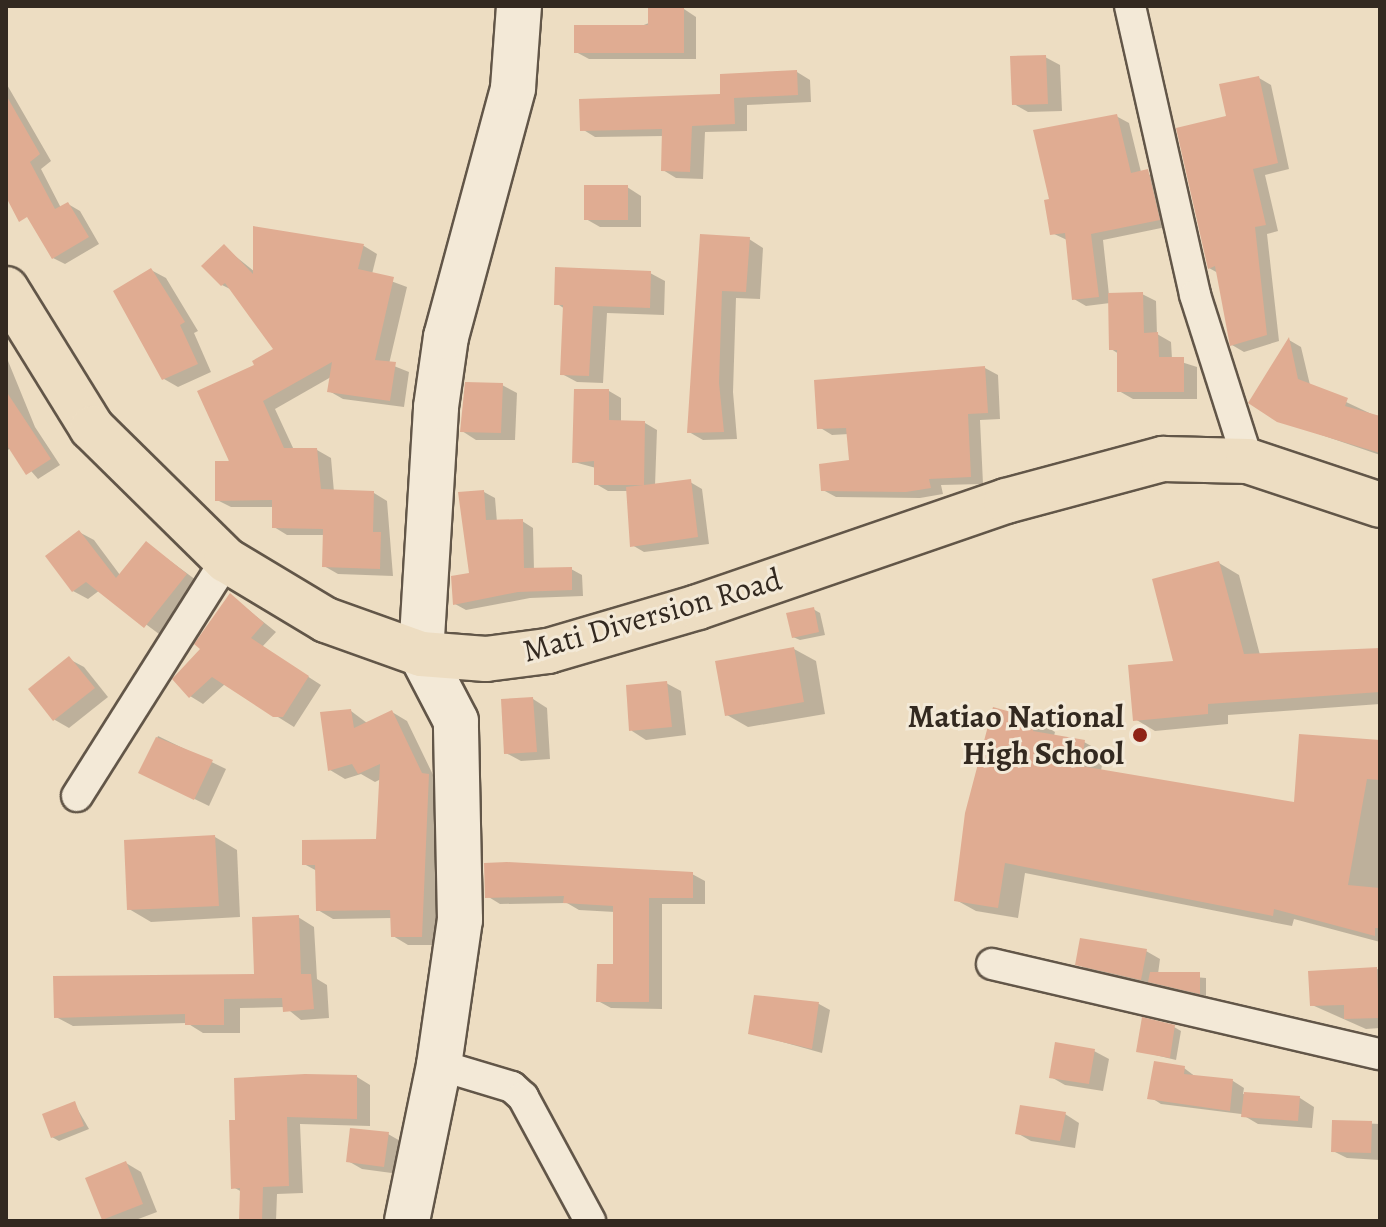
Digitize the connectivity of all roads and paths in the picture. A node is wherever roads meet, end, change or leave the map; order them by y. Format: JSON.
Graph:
{"nodes":[{"id":1,"x":519,"y":6,"type":"edge"},
{"id":2,"x":1130,"y":6,"type":"edge"},
{"id":3,"x":6,"y":289,"type":"edge"},
{"id":4,"x":1248,"y":461,"type":"junction"},
{"id":5,"x":1380,"y":505,"type":"edge"},
{"id":6,"x":226,"y":560,"type":"junction"},
{"id":7,"x":421,"y":654,"type":"junction"},
{"id":8,"x":486,"y":659,"type":"junction"},
{"id":9,"x":456,"y":721,"type":"junction"},
{"id":10,"x":77,"y":796,"type":"dead end"},
{"id":11,"x":992,"y":964,"type":"dead end"},
{"id":12,"x":1380,"y":1054,"type":"edge"},
{"id":13,"x":439,"y":1065,"type":"junction"},
{"id":14,"x":407,"y":1221,"type":"edge"},
{"id":15,"x":590,"y":1221,"type":"edge"}],
"edges":[{"from":1,"to":7,"type":"street"},
{"from":2,"to":4,"type":"street"},
{"from":3,"to":6,"type":"highway","name":"Mati Diversion Road"},
{"from":4,"to":5,"type":"highway","name":"Mati Diversion Road"},
{"from":4,"to":8,"type":"highway","name":"Mati Diversion Road"},
{"from":6,"to":7,"type":"highway","name":"Mati Diversion Road"},
{"from":6,"to":10,"type":"street"},
{"from":7,"to":8,"type":"highway","name":"Mati Diversion Road"},
{"from":7,"to":9,"type":"street"},
{"from":8,"to":9,"type":"street"},
{"from":9,"to":13,"type":"street"},
{"from":11,"to":12,"type":"street"},
{"from":13,"to":14,"type":"street"},
{"from":13,"to":15,"type":"street"}]}
